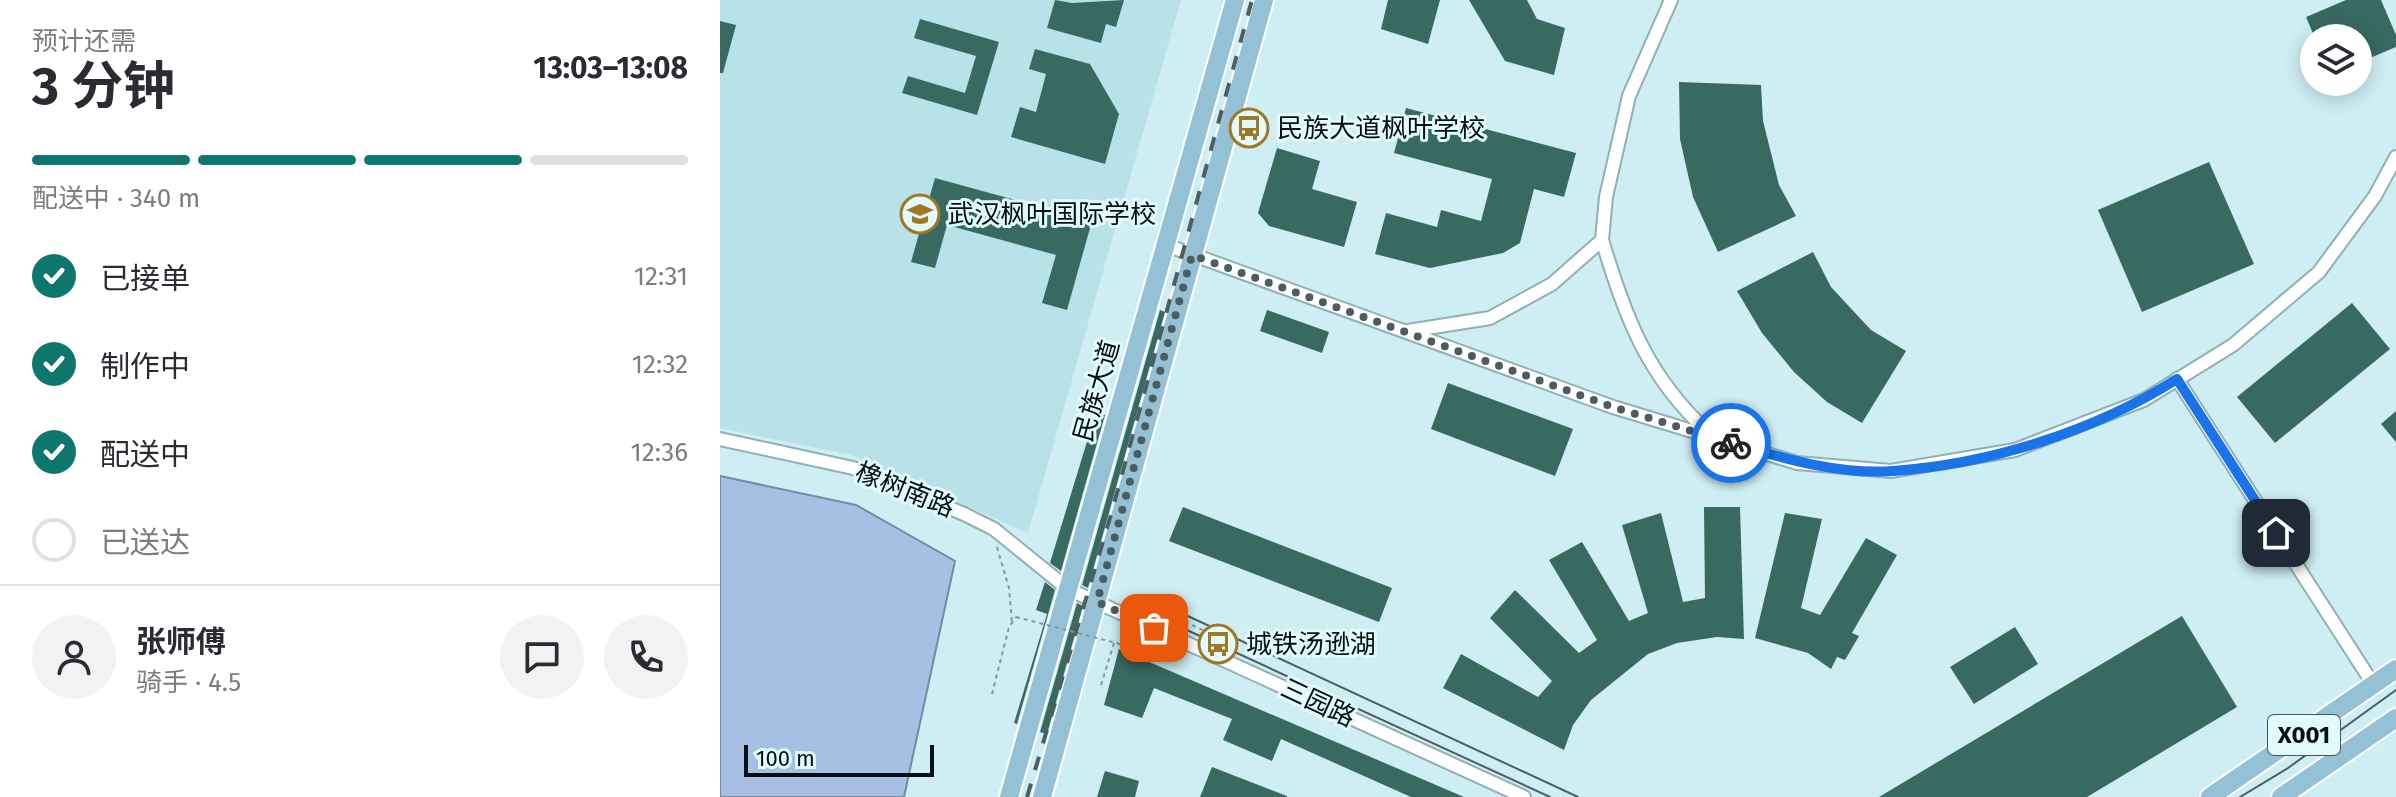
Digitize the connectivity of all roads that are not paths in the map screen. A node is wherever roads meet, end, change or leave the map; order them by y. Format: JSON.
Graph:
{"nodes":[{"id":1,"x":1235,"y":0,"type":"edge"},
{"id":2,"x":1264,"y":0,"type":"edge"},
{"id":3,"x":1671,"y":0,"type":"edge"},
{"id":4,"x":2396,"y":157,"type":"edge"},
{"id":5,"x":1602,"y":240,"type":"junction"},
{"id":6,"x":1166,"y":245,"type":"junction"},
{"id":7,"x":1192,"y":255,"type":"junction"},
{"id":8,"x":1405,"y":332,"type":"junction"},
{"id":9,"x":2177,"y":379,"type":"junction"},
{"id":10,"x":1714,"y":438,"type":"junction"},
{"id":11,"x":720,"y":439,"type":"edge"},
{"id":12,"x":1068,"y":589,"type":"junction"},
{"id":13,"x":1097,"y":602,"type":"junction"},
{"id":14,"x":2396,"y":669,"type":"edge"},
{"id":15,"x":2375,"y":687,"type":"junction"},
{"id":16,"x":2396,"y":718,"type":"edge"},
{"id":17,"x":1009,"y":797,"type":"edge"},
{"id":18,"x":1042,"y":797,"type":"edge"},
{"id":19,"x":1524,"y":797,"type":"edge"},
{"id":20,"x":2210,"y":797,"type":"edge"},
{"id":21,"x":2281,"y":797,"type":"edge"}],
"edges":[{"from":1,"to":6,"type":"main road","name":"民族大道"},
{"from":2,"to":7,"type":"main road"},
{"from":3,"to":5,"type":"street"},
{"from":4,"to":9,"type":"street"},
{"from":5,"to":8,"type":"street"},
{"from":5,"to":10,"type":"street"},
{"from":6,"to":7,"type":"street"},
{"from":6,"to":12,"type":"main road","name":"民族大道"},
{"from":7,"to":8,"type":"street"},
{"from":7,"to":13,"type":"main road"},
{"from":8,"to":10,"type":"street"},
{"from":9,"to":10,"type":"street"},
{"from":9,"to":15,"type":"street"},
{"from":11,"to":12,"type":"street","name":"橡树南路"},
{"from":12,"to":13,"type":"street","name":"三园路"},
{"from":12,"to":17,"type":"main road","name":"民族大道"},
{"from":13,"to":18,"type":"main road"},
{"from":13,"to":19,"type":"street","name":"三园路"},
{"from":14,"to":15,"type":"main road","number":"X001"},
{"from":15,"to":20,"type":"main road","number":"X001"},
{"from":16,"to":21,"type":"main road","number":"X001"}]}
